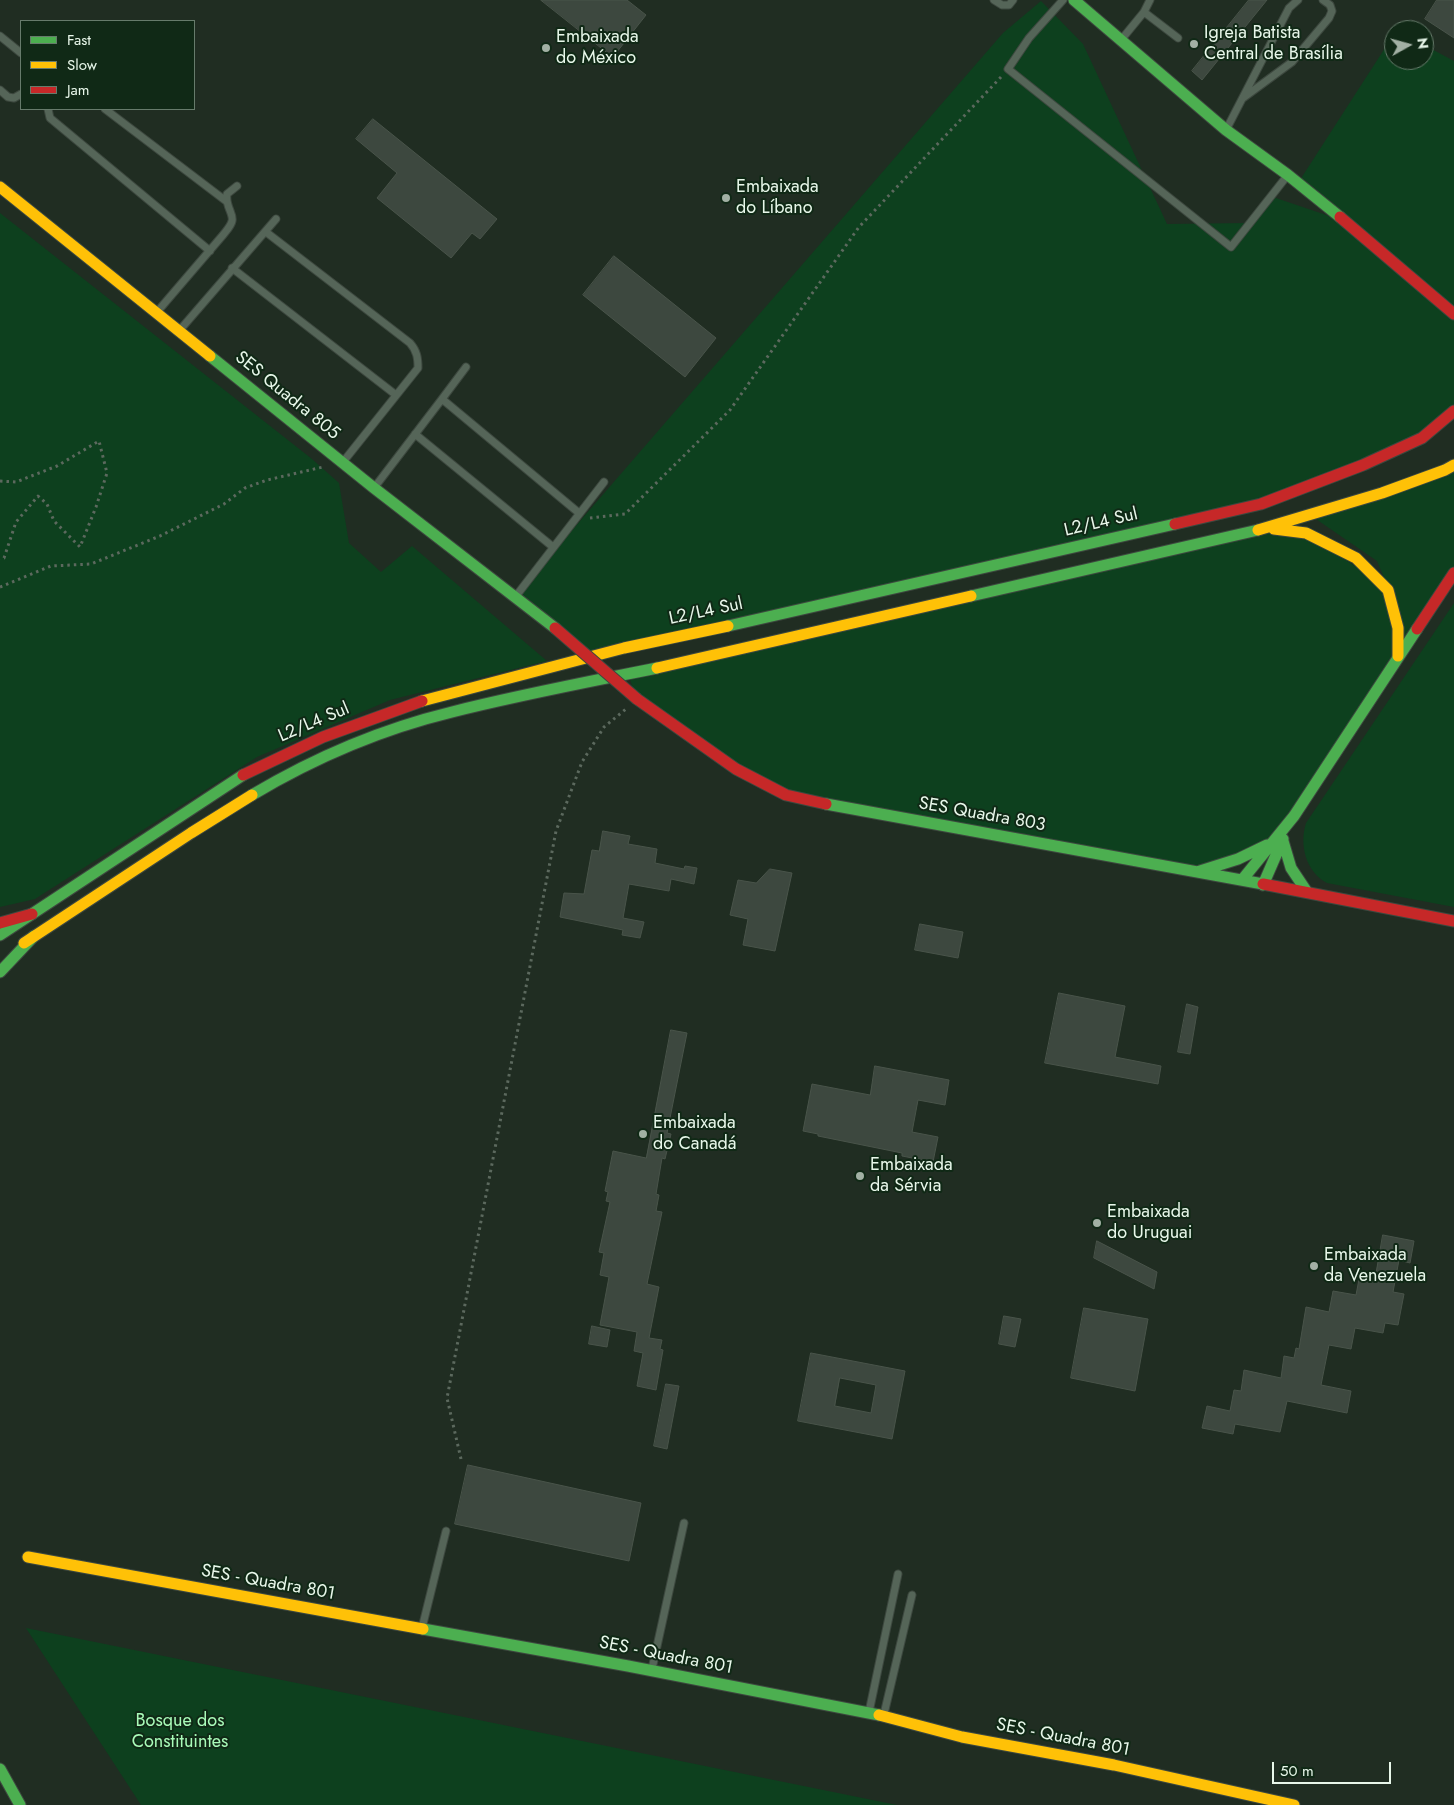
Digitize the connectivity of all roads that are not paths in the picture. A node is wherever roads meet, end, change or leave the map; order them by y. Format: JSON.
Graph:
{"nodes":[{"id":1,"x":994,"y":0,"type":"edge"},
{"id":2,"x":1013,"y":0,"type":"edge"},
{"id":3,"x":1064,"y":0,"type":"edge"},
{"id":4,"x":1074,"y":0,"type":"edge"},
{"id":5,"x":1150,"y":0,"type":"edge"},
{"id":6,"x":1298,"y":0,"type":"edge"},
{"id":7,"x":1323,"y":0,"type":"edge"},
{"id":8,"x":1144,"y":12,"type":"junction"},
{"id":9,"x":0,"y":36,"type":"edge"},
{"id":10,"x":1178,"y":38,"type":"dead end"},
{"id":11,"x":1121,"y":40,"type":"junction"},
{"id":12,"x":20,"y":52,"type":"edge"},
{"id":13,"x":0,"y":90,"type":"edge"},
{"id":14,"x":20,"y":95,"type":"edge"},
{"id":15,"x":1243,"y":99,"type":"junction"},
{"id":16,"x":48,"y":110,"type":"edge"},
{"id":17,"x":106,"y":110,"type":"edge"},
{"id":18,"x":1226,"y":130,"type":"junction"},
{"id":19,"x":1288,"y":175,"type":"junction"},
{"id":20,"x":237,"y":186,"type":"dead end"},
{"id":21,"x":0,"y":187,"type":"edge"},
{"id":22,"x":226,"y":201,"type":"junction"},
{"id":23,"x":276,"y":219,"type":"dead end"},
{"id":24,"x":266,"y":232,"type":"junction"},
{"id":25,"x":210,"y":251,"type":"junction"},
{"id":26,"x":232,"y":268,"type":"junction"},
{"id":27,"x":156,"y":313,"type":"junction"},
{"id":28,"x":1454,"y":314,"type":"edge"},
{"id":29,"x":179,"y":331,"type":"junction"},
{"id":30,"x":466,"y":367,"type":"dead end"},
{"id":31,"x":396,"y":395,"type":"junction"},
{"id":32,"x":442,"y":399,"type":"junction"},
{"id":33,"x":1454,"y":411,"type":"edge"},
{"id":34,"x":415,"y":434,"type":"junction"},
{"id":35,"x":343,"y":462,"type":"junction"},
{"id":36,"x":1454,"y":465,"type":"edge"},
{"id":37,"x":604,"y":482,"type":"dead end"},
{"id":38,"x":374,"y":488,"type":"junction"},
{"id":39,"x":579,"y":513,"type":"junction"},
{"id":40,"x":1268,"y":528,"type":"junction"},
{"id":41,"x":553,"y":547,"type":"junction"},
{"id":42,"x":1454,"y":573,"type":"edge"},
{"id":43,"x":515,"y":596,"type":"junction"},
{"id":44,"x":555,"y":628,"type":"joint"},
{"id":45,"x":1398,"y":656,"type":"junction"},
{"id":46,"x":1277,"y":842,"type":"junction"},
{"id":47,"x":1196,"y":872,"type":"junction"},
{"id":48,"x":1242,"y":880,"type":"junction"},
{"id":49,"x":1263,"y":884,"type":"junction"},
{"id":50,"x":1307,"y":892,"type":"junction"},
{"id":51,"x":32,"y":914,"type":"junction"},
{"id":52,"x":1454,"y":921,"type":"edge"},
{"id":53,"x":0,"y":923,"type":"edge"},
{"id":54,"x":0,"y":935,"type":"edge"},
{"id":55,"x":34,"y":936,"type":"junction"},
{"id":56,"x":0,"y":958,"type":"edge"},
{"id":57,"x":0,"y":972,"type":"edge"},
{"id":58,"x":684,"y":1523,"type":"dead end"},
{"id":59,"x":446,"y":1531,"type":"dead end"},
{"id":60,"x":28,"y":1557,"type":"dead end"},
{"id":61,"x":898,"y":1574,"type":"dead end"},
{"id":62,"x":912,"y":1595,"type":"dead end"},
{"id":63,"x":422,"y":1628,"type":"junction"},
{"id":64,"x":652,"y":1670,"type":"junction"},
{"id":65,"x":869,"y":1713,"type":"junction"},
{"id":66,"x":884,"y":1716,"type":"junction"},
{"id":67,"x":0,"y":1769,"type":"edge"},
{"id":68,"x":0,"y":1791,"type":"edge"},
{"id":69,"x":10,"y":1805,"type":"edge"},
{"id":70,"x":20,"y":1805,"type":"edge"},
{"id":71,"x":1294,"y":1805,"type":"edge"}],
"edges":[{"from":1,"to":2,"type":"lane"},
{"from":3,"to":19,"type":"lane"},
{"from":4,"to":11,"type":"main road"},
{"from":5,"to":8,"type":"lane"},
{"from":6,"to":15,"type":"lane"},
{"from":7,"to":15,"type":"lane"},
{"from":8,"to":10,"type":"lane"},
{"from":8,"to":11,"type":"lane"},
{"from":9,"to":12,"type":"lane"},
{"from":11,"to":18,"type":"main road"},
{"from":13,"to":14,"type":"lane"},
{"from":15,"to":18,"type":"lane"},
{"from":16,"to":25,"type":"lane"},
{"from":17,"to":22,"type":"lane"},
{"from":18,"to":19,"type":"main road"},
{"from":19,"to":28,"type":"main road"},
{"from":20,"to":22,"type":"lane"},
{"from":21,"to":27,"type":"main road","name":"SES Quadra 805"},
{"from":22,"to":25,"type":"lane"},
{"from":23,"to":24,"type":"lane"},
{"from":24,"to":26,"type":"lane"},
{"from":24,"to":31,"type":"lane"},
{"from":25,"to":27,"type":"lane"},
{"from":26,"to":29,"type":"lane"},
{"from":26,"to":31,"type":"lane"},
{"from":27,"to":29,"type":"main road","name":"SES Quadra 805"},
{"from":29,"to":35,"type":"main road","name":"SES Quadra 805"},
{"from":30,"to":32,"type":"lane"},
{"from":31,"to":35,"type":"lane"},
{"from":32,"to":34,"type":"lane"},
{"from":32,"to":39,"type":"lane"},
{"from":33,"to":51,"type":"main road","name":"L2/L4 Sul"},
{"from":34,"to":38,"type":"lane"},
{"from":34,"to":41,"type":"lane"},
{"from":35,"to":38,"type":"main road","name":"SES Quadra 805"},
{"from":36,"to":40,"type":"main road","name":"L2/L4 Sul"},
{"from":37,"to":39,"type":"lane"},
{"from":38,"to":43,"type":"main road","name":"SES Quadra 805"},
{"from":39,"to":41,"type":"lane"},
{"from":40,"to":45,"type":"main road"},
{"from":40,"to":55,"type":"main road","name":"L2/L4 Sul"},
{"from":41,"to":43,"type":"lane"},
{"from":42,"to":45,"type":"main road"},
{"from":43,"to":44,"type":"main road","name":"SES Quadra 805"},
{"from":44,"to":47,"type":"main road","name":"SES Quadra 803","bridge":true},
{"from":45,"to":46,"type":"main road"},
{"from":46,"to":47,"type":"main road"},
{"from":46,"to":48,"type":"main road"},
{"from":46,"to":49,"type":"main road"},
{"from":46,"to":50,"type":"main road"},
{"from":47,"to":48,"type":"main road","name":"SES Quadra 803"},
{"from":48,"to":49,"type":"main road","name":"SES Quadra 803"},
{"from":49,"to":50,"type":"main road","name":"SES Quadra 803"},
{"from":50,"to":52,"type":"main road","name":"SES Quadra 803"},
{"from":51,"to":53,"type":"main road"},
{"from":51,"to":54,"type":"main road","name":"L2/L4 Sul"},
{"from":55,"to":56,"type":"main road","name":"L2/L4 Sul"},
{"from":55,"to":57,"type":"main road"},
{"from":58,"to":64,"type":"lane"},
{"from":59,"to":63,"type":"lane"},
{"from":60,"to":63,"type":"main road","name":"SES - Quadra 801"},
{"from":61,"to":65,"type":"lane"},
{"from":62,"to":66,"type":"lane"},
{"from":63,"to":64,"type":"main road","name":"SES - Quadra 801"},
{"from":64,"to":65,"type":"main road","name":"SES - Quadra 801"},
{"from":65,"to":66,"type":"main road","name":"SES - Quadra 801"},
{"from":66,"to":71,"type":"main road","name":"SES - Quadra 801"},
{"from":67,"to":70,"type":"main road"},
{"from":68,"to":69,"type":"main road"}]}
